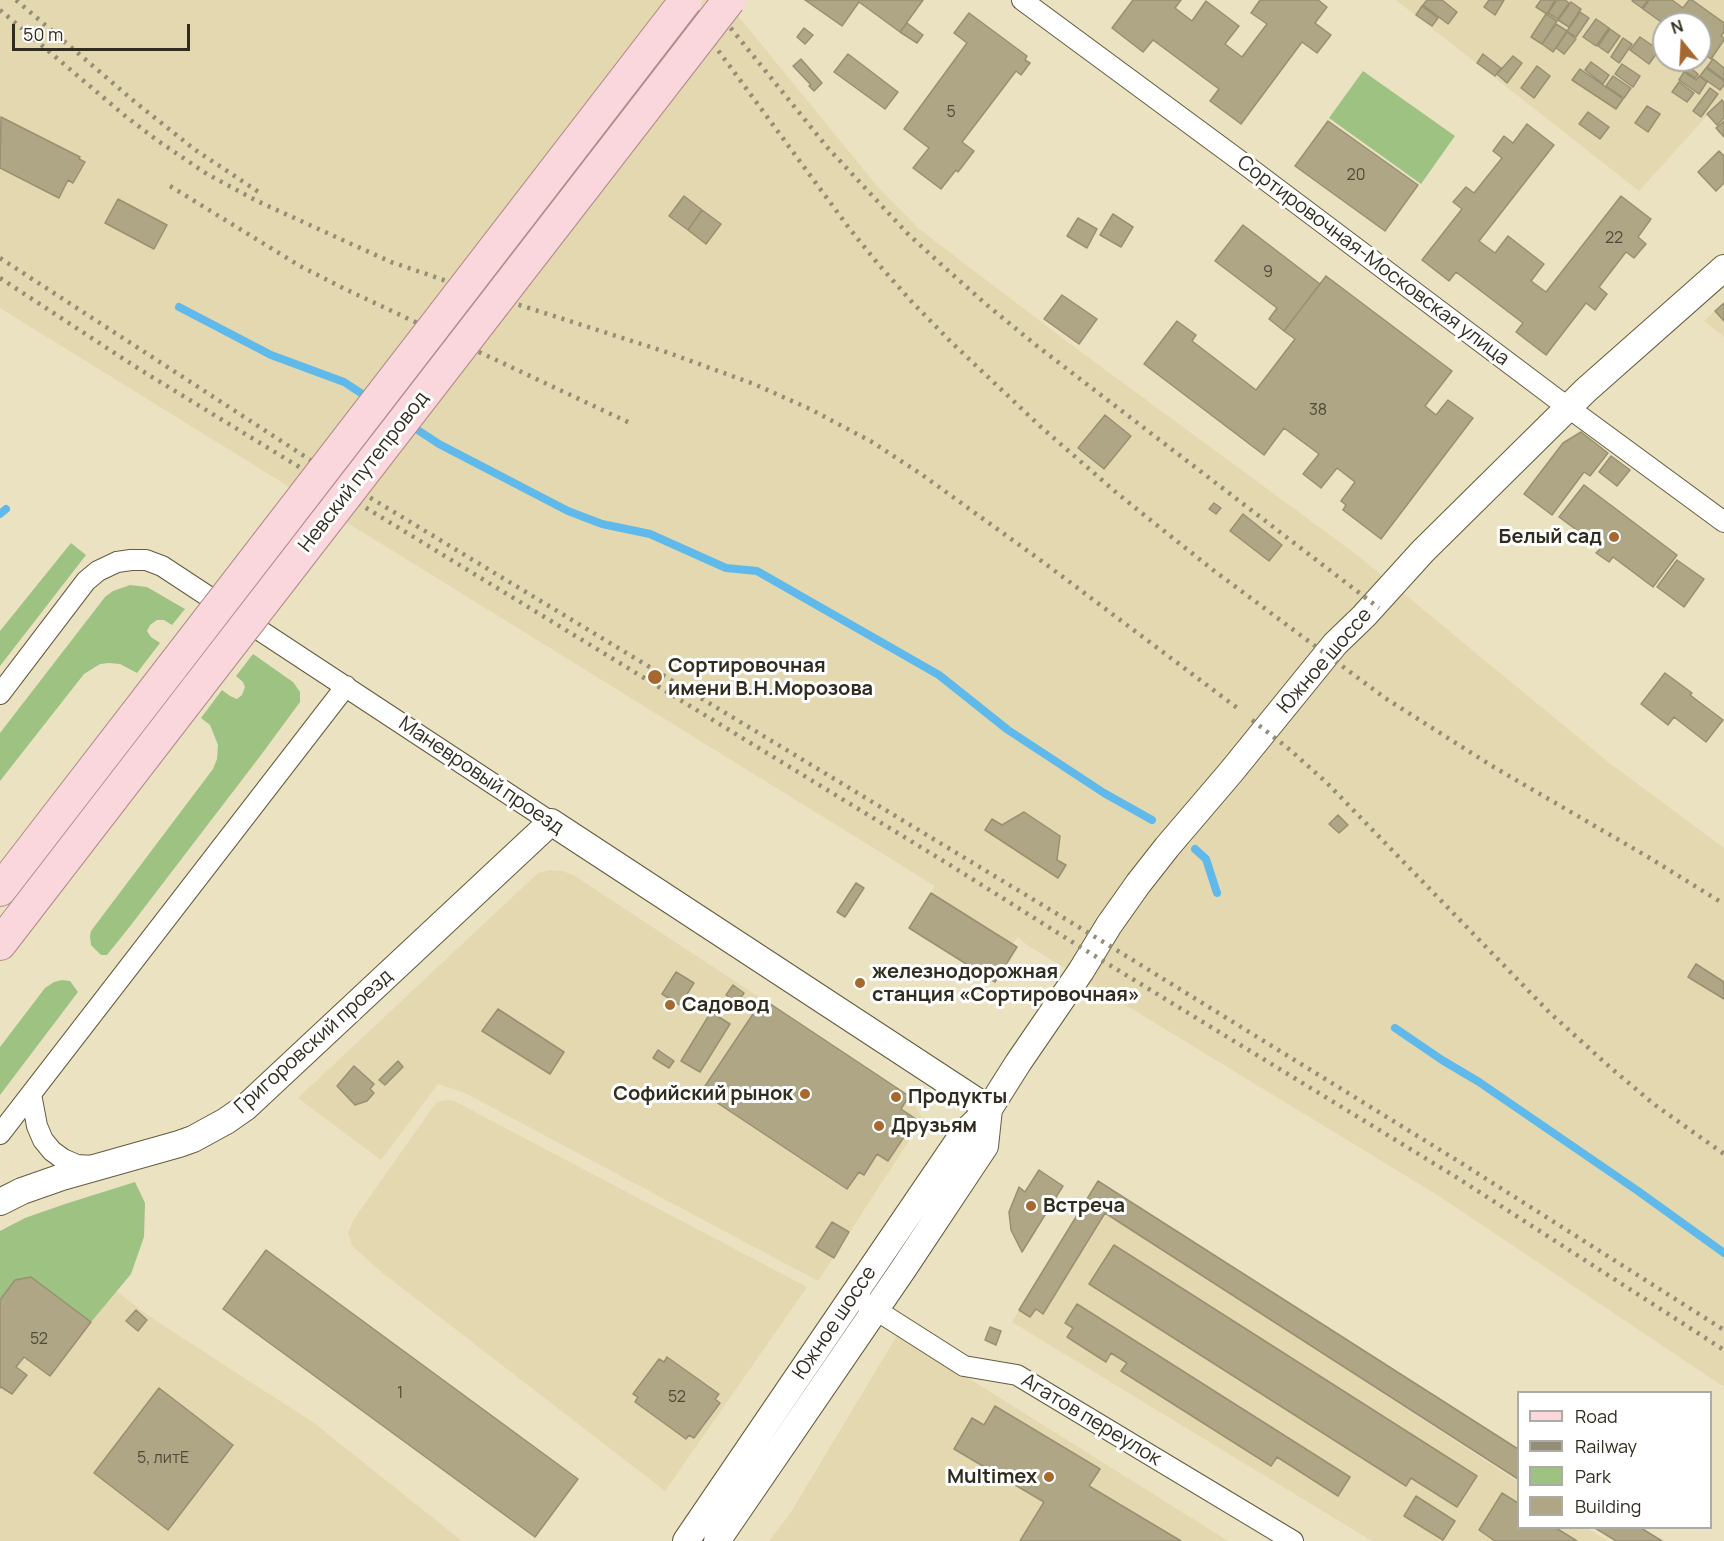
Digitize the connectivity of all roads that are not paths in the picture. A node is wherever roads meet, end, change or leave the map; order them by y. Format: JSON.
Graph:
{"nodes":[{"id":1,"x":686,"y":0,"type":"edge"},
{"id":2,"x":729,"y":0,"type":"edge"},
{"id":3,"x":1022,"y":0,"type":"edge"},
{"id":4,"x":1724,"y":268,"type":"edge"},
{"id":5,"x":1569,"y":407,"type":"junction"},
{"id":6,"x":1724,"y":522,"type":"edge"},
{"id":7,"x":346,"y":686,"type":"junction"},
{"id":8,"x":0,"y":694,"type":"edge"},
{"id":9,"x":551,"y":822,"type":"junction"},
{"id":10,"x":0,"y":890,"type":"edge"},
{"id":11,"x":0,"y":944,"type":"edge"},
{"id":12,"x":31,"y":1094,"type":"junction"},
{"id":13,"x":989,"y":1108,"type":"junction"},
{"id":14,"x":0,"y":1134,"type":"edge"},
{"id":15,"x":97,"y":1166,"type":"junction"},
{"id":16,"x":0,"y":1202,"type":"edge"},
{"id":17,"x":854,"y":1295,"type":"junction"},
{"id":18,"x":876,"y":1309,"type":"junction"},
{"id":19,"x":686,"y":1541,"type":"edge"},
{"id":20,"x":717,"y":1541,"type":"edge"},
{"id":21,"x":1293,"y":1541,"type":"edge"}],
"edges":[{"from":1,"to":10,"type":"main road","name":"Невский путепровод","bridge":true},
{"from":2,"to":11,"type":"main road","name":"Невский путепровод","bridge":true},
{"from":3,"to":5,"type":"street","name":"Сортировочная-Московская улица"},
{"from":4,"to":5,"type":"street","name":"Южное шоссе"},
{"from":5,"to":6,"type":"street","name":"Сортировочная-Московская улица"},
{"from":5,"to":13,"type":"street","name":"Южное шоссе"},
{"from":7,"to":8,"type":"street","name":"Маневровый проезд"},
{"from":7,"to":9,"type":"street","name":"Маневровый проезд"},
{"from":7,"to":12,"type":"street"},
{"from":9,"to":13,"type":"street","name":"Маневровый проезд"},
{"from":9,"to":15,"type":"street","name":"Григоровский проезд"},
{"from":12,"to":14,"type":"street"},
{"from":12,"to":15,"type":"street"},
{"from":13,"to":17,"type":"street","name":"Южное шоссе"},
{"from":13,"to":18,"type":"street","name":"Южное шоссе"},
{"from":15,"to":16,"type":"street","name":"Григоровский проезд"},
{"from":17,"to":18,"type":"street","name":"Агатов переулок"},
{"from":17,"to":19,"type":"street","name":"Южное шоссе"},
{"from":18,"to":20,"type":"street","name":"Южное шоссе"},
{"from":18,"to":21,"type":"street","name":"Агатов переулок"}]}
